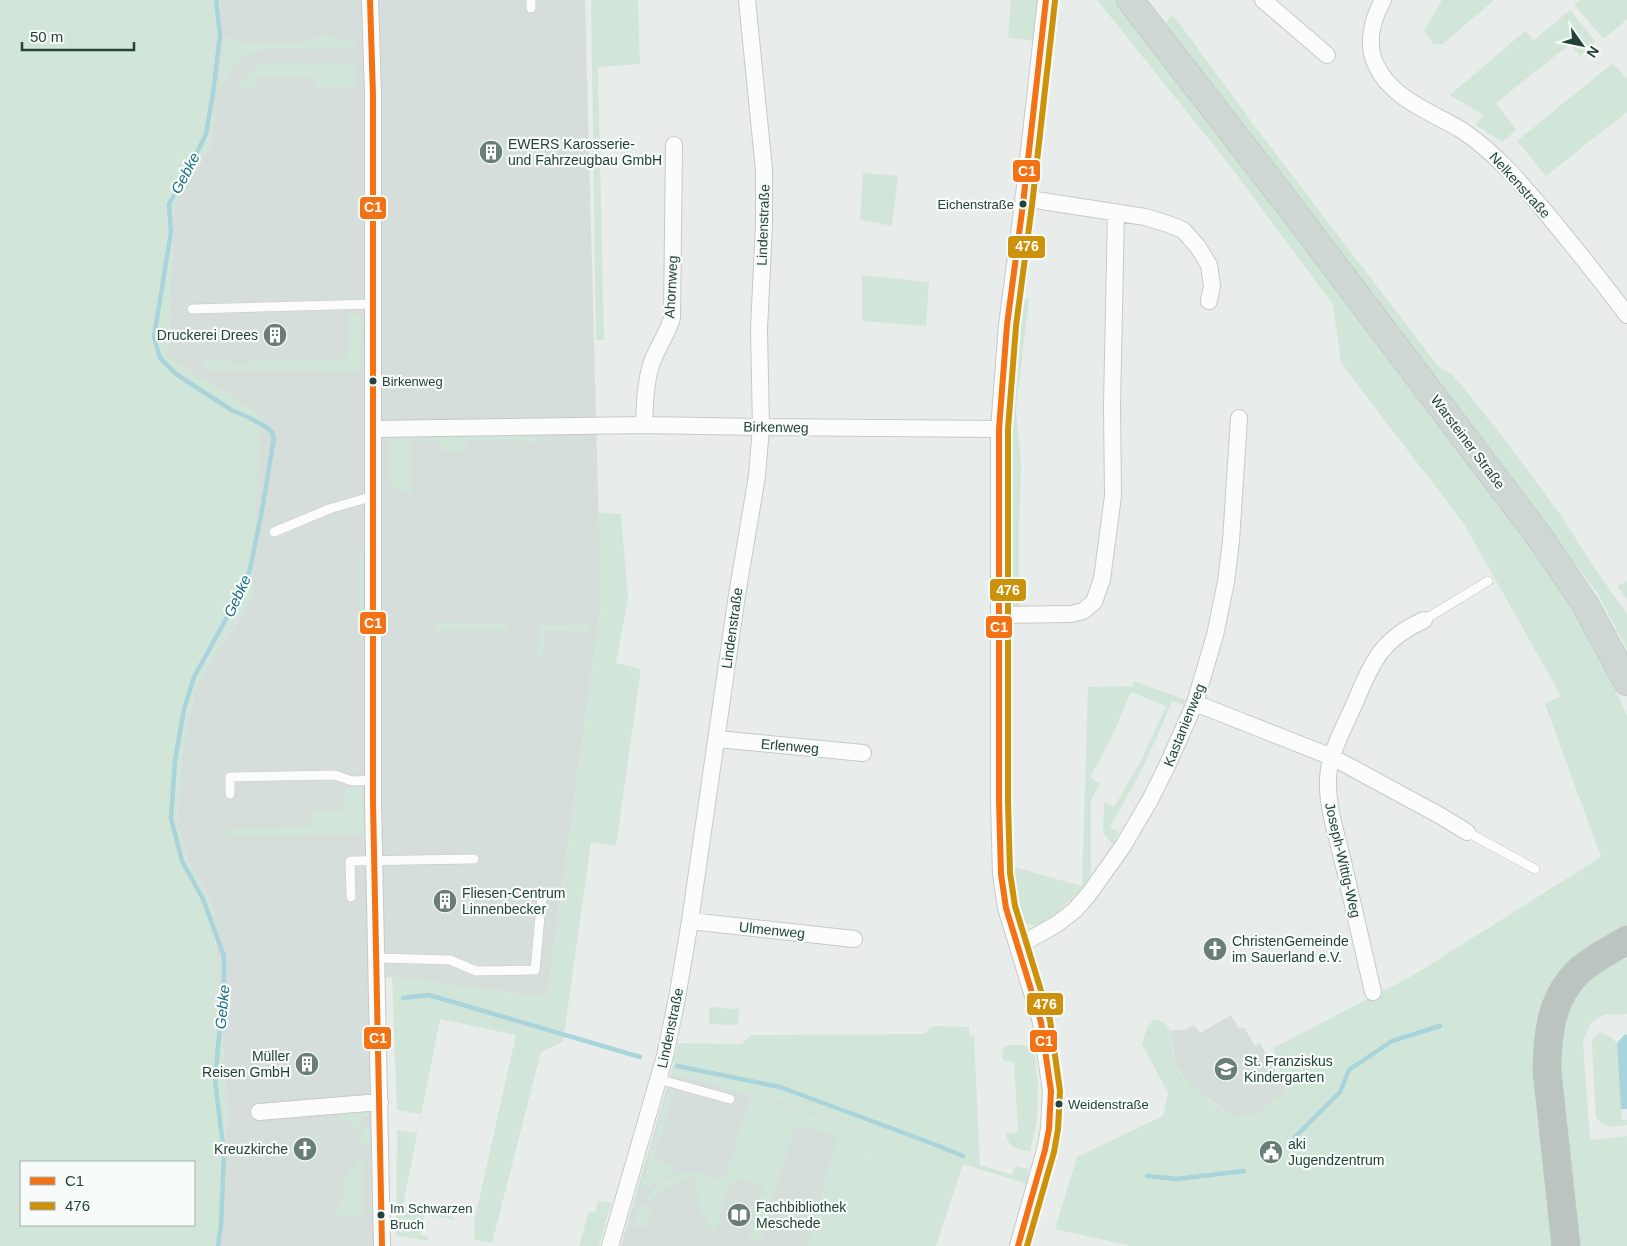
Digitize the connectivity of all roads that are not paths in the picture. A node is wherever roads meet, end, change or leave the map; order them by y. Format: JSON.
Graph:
{"nodes":[{"id":1,"x":370,"y":0,"type":"edge"},
{"id":2,"x":748,"y":0,"type":"edge"},
{"id":3,"x":1046,"y":0,"type":"edge"},
{"id":4,"x":1130,"y":0,"type":"edge"},
{"id":5,"x":1263,"y":0,"type":"edge"},
{"id":6,"x":1383,"y":0,"type":"edge"},
{"id":7,"x":1327,"y":55,"type":"dead end"},
{"id":8,"x":674,"y":145,"type":"dead end"},
{"id":9,"x":1023,"y":198,"type":"junction"},
{"id":10,"x":1116,"y":212,"type":"junction"},
{"id":11,"x":1208,"y":301,"type":"dead end"},
{"id":12,"x":373,"y":304,"type":"junction"},
{"id":13,"x":192,"y":309,"type":"dead end"},
{"id":14,"x":1627,"y":315,"type":"edge"},
{"id":15,"x":1239,"y":418,"type":"dead end"},
{"id":16,"x":644,"y":425,"type":"junction"},
{"id":17,"x":761,"y":427,"type":"junction"},
{"id":18,"x":999,"y":428,"type":"junction"},
{"id":19,"x":373,"y":429,"type":"junction"},
{"id":20,"x":374,"y":496,"type":"junction"},
{"id":21,"x":274,"y":532,"type":"dead end"},
{"id":22,"x":1488,"y":581,"type":"dead end"},
{"id":23,"x":1000,"y":615,"type":"junction"},
{"id":24,"x":1424,"y":620,"type":"joint"},
{"id":25,"x":1625,"y":671,"type":"edge"},
{"id":26,"x":1195,"y":704,"type":"junction"},
{"id":27,"x":717,"y":739,"type":"junction"},
{"id":28,"x":863,"y":753,"type":"dead end"},
{"id":29,"x":1332,"y":757,"type":"junction"},
{"id":30,"x":373,"y":780,"type":"junction"},
{"id":31,"x":230,"y":794,"type":"dead end"},
{"id":32,"x":1467,"y":832,"type":"joint"},
{"id":33,"x":474,"y":859,"type":"dead end"},
{"id":34,"x":375,"y":861,"type":"junction"},
{"id":35,"x":1535,"y":869,"type":"dead end"},
{"id":36,"x":542,"y":895,"type":"dead end"},
{"id":37,"x":351,"y":897,"type":"dead end"},
{"id":38,"x":690,"y":921,"type":"junction"},
{"id":39,"x":854,"y":939,"type":"dead end"},
{"id":40,"x":1627,"y":940,"type":"edge"},
{"id":41,"x":1018,"y":946,"type":"junction"},
{"id":42,"x":1627,"y":952,"type":"edge"},
{"id":43,"x":377,"y":958,"type":"junction"},
{"id":44,"x":1596,"y":959,"type":"junction"},
{"id":45,"x":1373,"y":992,"type":"dead end"},
{"id":46,"x":658,"y":1079,"type":"junction"},
{"id":47,"x":730,"y":1099,"type":"dead end"},
{"id":48,"x":380,"y":1102,"type":"junction"},
{"id":49,"x":259,"y":1112,"type":"dead end"},
{"id":50,"x":382,"y":1246,"type":"edge"},
{"id":51,"x":610,"y":1246,"type":"edge"},
{"id":52,"x":1018,"y":1246,"type":"edge"},
{"id":53,"x":1566,"y":1246,"type":"edge"}],
"edges":[{"from":1,"to":12,"type":"street"},
{"from":2,"to":17,"type":"street","name":"Lindenstraße"},
{"from":3,"to":9,"type":"street"},
{"from":4,"to":25,"type":"main road","name":"Warsteiner Straße"},
{"from":5,"to":7,"type":"street"},
{"from":6,"to":14,"type":"street","name":"Nelkenstraße"},
{"from":8,"to":16,"type":"street","name":"Ahornweg"},
{"from":9,"to":10,"type":"street"},
{"from":9,"to":18,"type":"street"},
{"from":10,"to":11,"type":"street"},
{"from":10,"to":23,"type":"street"},
{"from":12,"to":13,"type":"lane"},
{"from":12,"to":19,"type":"street"},
{"from":15,"to":26,"type":"street","name":"Kastanienweg"},
{"from":16,"to":17,"type":"street","name":"Birkenweg"},
{"from":16,"to":19,"type":"street","name":"Birkenweg"},
{"from":17,"to":18,"type":"street","name":"Birkenweg"},
{"from":17,"to":27,"type":"street","name":"Lindenstraße"},
{"from":18,"to":23,"type":"street"},
{"from":19,"to":20,"type":"street"},
{"from":20,"to":21,"type":"lane"},
{"from":20,"to":30,"type":"street"},
{"from":22,"to":24,"type":"lane"},
{"from":23,"to":41,"type":"street"},
{"from":24,"to":29,"type":"street","name":"Joseph-Wittig-Weg"},
{"from":26,"to":29,"type":"street"},
{"from":26,"to":41,"type":"street","name":"Kastanienweg"},
{"from":27,"to":28,"type":"street","name":"Erlenweg"},
{"from":27,"to":38,"type":"street","name":"Lindenstraße"},
{"from":29,"to":32,"type":"street"},
{"from":29,"to":45,"type":"street","name":"Joseph-Wittig-Weg"},
{"from":30,"to":31,"type":"lane"},
{"from":30,"to":34,"type":"street"},
{"from":32,"to":35,"type":"lane"},
{"from":33,"to":34,"type":"lane"},
{"from":34,"to":37,"type":"lane"},
{"from":34,"to":43,"type":"street"},
{"from":36,"to":43,"type":"lane"},
{"from":38,"to":39,"type":"street","name":"Ulmenweg"},
{"from":38,"to":46,"type":"street","name":"Lindenstraße"},
{"from":40,"to":44,"type":"highway"},
{"from":41,"to":52,"type":"street"},
{"from":42,"to":44,"type":"highway"},
{"from":43,"to":48,"type":"street"},
{"from":44,"to":53,"type":"highway"},
{"from":46,"to":47,"type":"lane"},
{"from":46,"to":51,"type":"street","name":"Lindenstraße"},
{"from":48,"to":49,"type":"street"},
{"from":48,"to":50,"type":"street"}]}
